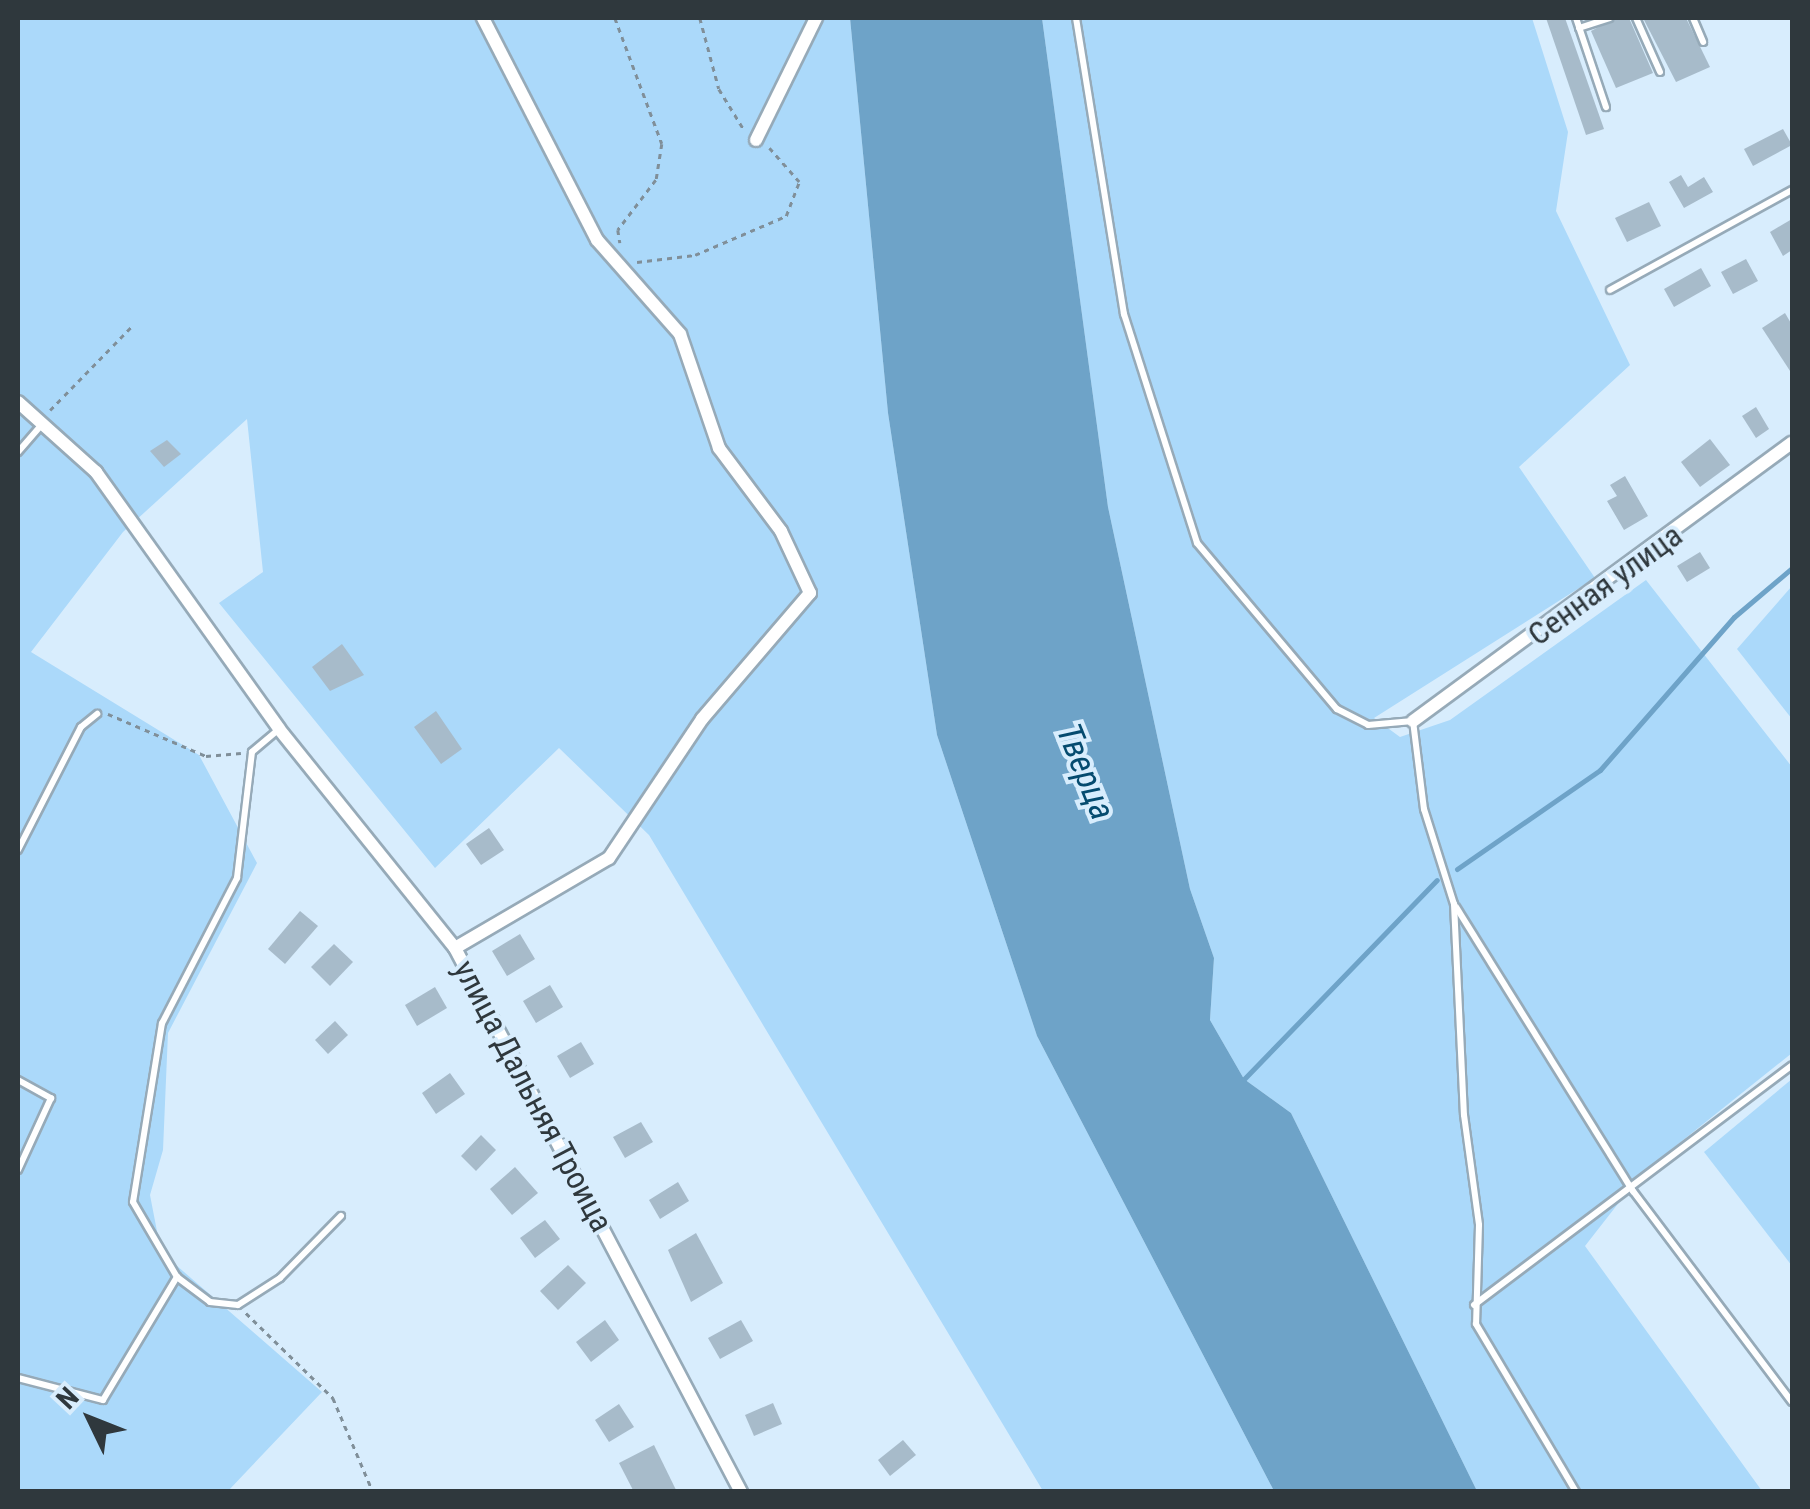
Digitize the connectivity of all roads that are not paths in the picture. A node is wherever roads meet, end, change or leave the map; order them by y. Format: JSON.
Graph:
{"nodes":[{"id":1,"x":483,"y":18,"type":"edge"},
{"id":2,"x":816,"y":18,"type":"edge"},
{"id":3,"x":1076,"y":18,"type":"edge"},
{"id":4,"x":1576,"y":18,"type":"edge"},
{"id":5,"x":1608,"y":18,"type":"edge"},
{"id":6,"x":1636,"y":18,"type":"edge"},
{"id":7,"x":1693,"y":18,"type":"edge"},
{"id":8,"x":1579,"y":28,"type":"junction"},
{"id":9,"x":1703,"y":42,"type":"dead end"},
{"id":10,"x":1660,"y":72,"type":"dead end"},
{"id":11,"x":1606,"y":107,"type":"dead end"},
{"id":12,"x":756,"y":140,"type":"road end"},
{"id":13,"x":1792,"y":190,"type":"edge"},
{"id":14,"x":1610,"y":290,"type":"dead end"},
{"id":15,"x":18,"y":402,"type":"edge"},
{"id":16,"x":44,"y":422,"type":"junction"},
{"id":17,"x":1792,"y":443,"type":"edge"},
{"id":18,"x":18,"y":452,"type":"edge"},
{"id":19,"x":97,"y":714,"type":"road end"},
{"id":20,"x":1413,"y":721,"type":"junction"},
{"id":21,"x":279,"y":729,"type":"junction"},
{"id":22,"x":18,"y":850,"type":"edge"},
{"id":23,"x":1454,"y":904,"type":"junction"},
{"id":24,"x":454,"y":948,"type":"junction"},
{"id":25,"x":1792,"y":1065,"type":"edge"},
{"id":26,"x":18,"y":1080,"type":"edge"},
{"id":27,"x":18,"y":1170,"type":"edge"},
{"id":28,"x":1633,"y":1191,"type":"junction"},
{"id":29,"x":341,"y":1216,"type":"dead end"},
{"id":30,"x":177,"y":1277,"type":"junction"},
{"id":31,"x":1473,"y":1306,"type":"junction"},
{"id":32,"x":18,"y":1378,"type":"edge"},
{"id":33,"x":1792,"y":1402,"type":"edge"},
{"id":34,"x":740,"y":1492,"type":"edge"},
{"id":35,"x":1576,"y":1492,"type":"edge"}],
"edges":[{"from":1,"to":24,"type":"street"},
{"from":2,"to":12,"type":"street"},
{"from":3,"to":20,"type":"lane"},
{"from":4,"to":8,"type":"lane"},
{"from":5,"to":8,"type":"lane"},
{"from":6,"to":10,"type":"lane"},
{"from":7,"to":9,"type":"lane"},
{"from":8,"to":11,"type":"lane"},
{"from":13,"to":14,"type":"lane"},
{"from":15,"to":16,"type":"street","name":"улица Дальняя Троица"},
{"from":16,"to":18,"type":"lane"},
{"from":16,"to":21,"type":"street","name":"улица Дальняя Троица"},
{"from":17,"to":20,"type":"street","name":"Сенная улица"},
{"from":19,"to":22,"type":"lane"},
{"from":20,"to":23,"type":"lane"},
{"from":21,"to":24,"type":"street","name":"улица Дальняя Троица"},
{"from":21,"to":30,"type":"lane"},
{"from":23,"to":28,"type":"lane"},
{"from":23,"to":31,"type":"lane"},
{"from":24,"to":34,"type":"street","name":"улица Дальняя Троица"},
{"from":25,"to":28,"type":"lane"},
{"from":26,"to":27,"type":"lane"},
{"from":28,"to":31,"type":"lane"},
{"from":28,"to":33,"type":"lane"},
{"from":29,"to":30,"type":"lane"},
{"from":30,"to":32,"type":"lane"},
{"from":31,"to":35,"type":"lane"}]}
